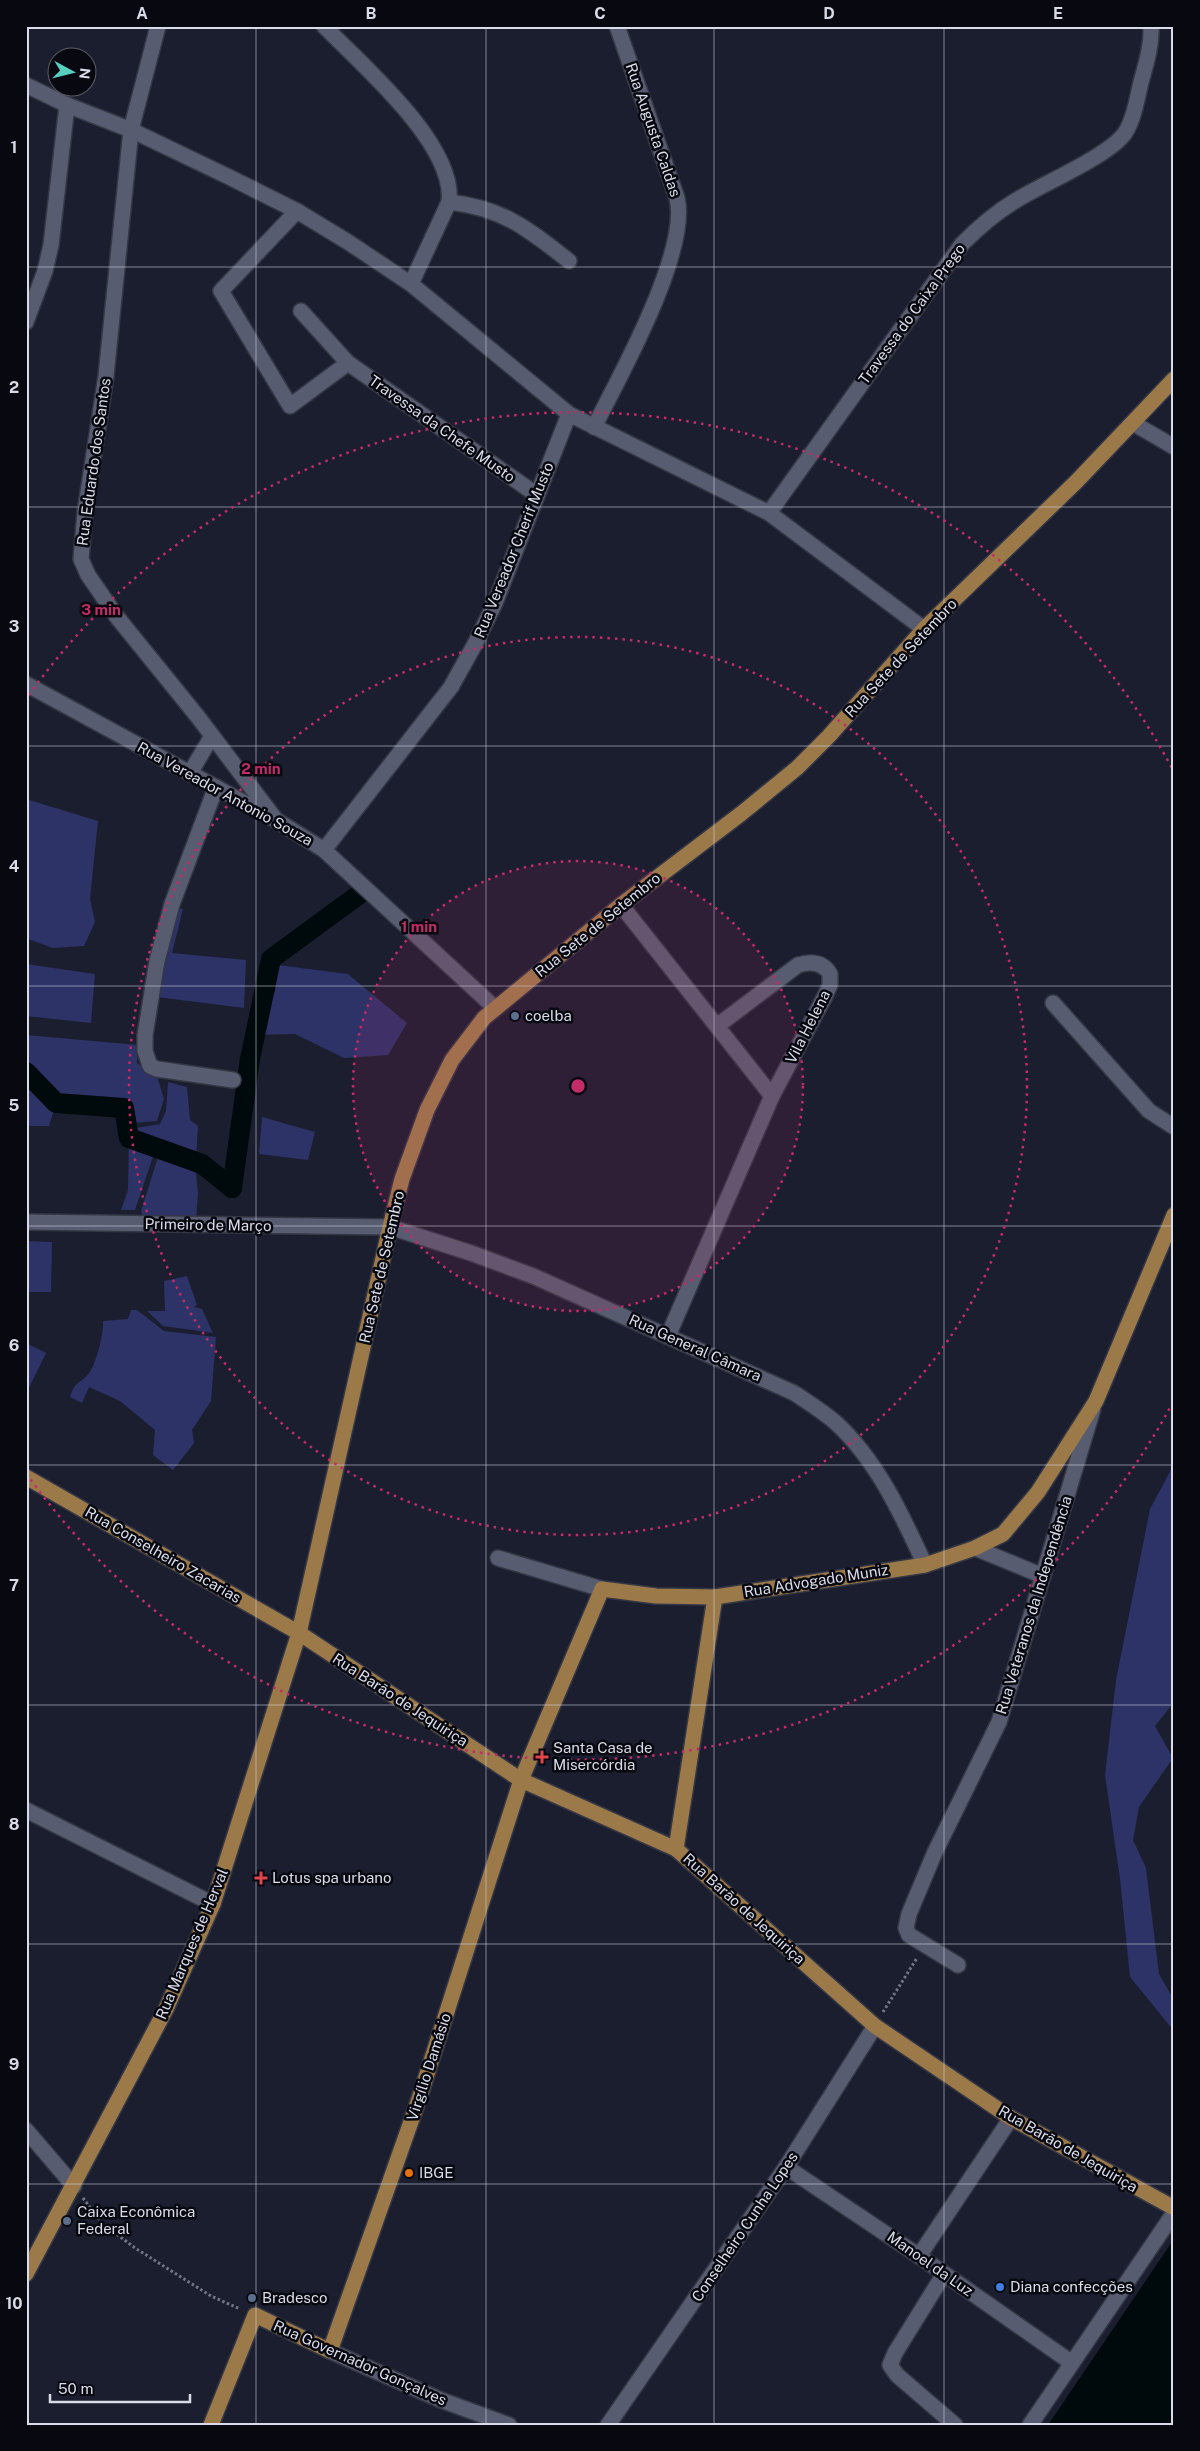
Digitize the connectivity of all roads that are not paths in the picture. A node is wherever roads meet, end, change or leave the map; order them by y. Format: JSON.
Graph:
{"nodes":[{"id":1,"x":158,"y":26,"type":"edge"},
{"id":2,"x":324,"y":26,"type":"edge"},
{"id":3,"x":617,"y":26,"type":"edge"},
{"id":4,"x":1151,"y":26,"type":"edge"},
{"id":5,"x":26,"y":85,"type":"edge"},
{"id":6,"x":67,"y":105,"type":"junction"},
{"id":7,"x":131,"y":130,"type":"junction"},
{"id":8,"x":449,"y":202,"type":"junction"},
{"id":9,"x":297,"y":211,"type":"junction"},
{"id":10,"x":569,"y":261,"type":"dead end"},
{"id":11,"x":411,"y":284,"type":"junction"},
{"id":12,"x":301,"y":311,"type":"dead end"},
{"id":13,"x":26,"y":322,"type":"edge"},
{"id":14,"x":348,"y":363,"type":"junction"},
{"id":15,"x":1174,"y":378,"type":"edge"},
{"id":16,"x":569,"y":414,"type":"junction"},
{"id":17,"x":1133,"y":423,"type":"junction"},
{"id":18,"x":594,"y":427,"type":"junction"},
{"id":19,"x":1174,"y":447,"type":"edge"},
{"id":20,"x":537,"y":495,"type":"junction"},
{"id":21,"x":769,"y":512,"type":"junction"},
{"id":22,"x":924,"y":629,"type":"junction"},
{"id":23,"x":26,"y":684,"type":"edge"},
{"id":24,"x":212,"y":736,"type":"junction"},
{"id":25,"x":190,"y":773,"type":"junction"},
{"id":26,"x":216,"y":787,"type":"junction"},
{"id":27,"x":276,"y":820,"type":"junction"},
{"id":28,"x":324,"y":850,"type":"junction"},
{"id":29,"x":621,"y":905,"type":"junction"},
{"id":30,"x":1052,"y":1003,"type":"dead end"},
{"id":31,"x":495,"y":1008,"type":"junction"},
{"id":32,"x":717,"y":1026,"type":"junction"},
{"id":33,"x":233,"y":1080,"type":"dead end"},
{"id":34,"x":772,"y":1096,"type":"junction"},
{"id":35,"x":1174,"y":1127,"type":"edge"},
{"id":36,"x":1174,"y":1215,"type":"edge"},
{"id":37,"x":26,"y":1222,"type":"edge"},
{"id":38,"x":390,"y":1228,"type":"junction"},
{"id":39,"x":668,"y":1336,"type":"junction"},
{"id":40,"x":1096,"y":1401,"type":"junction"},
{"id":41,"x":26,"y":1477,"type":"edge"},
{"id":42,"x":975,"y":1548,"type":"junction"},
{"id":43,"x":498,"y":1558,"type":"dead end"},
{"id":44,"x":925,"y":1565,"type":"junction"},
{"id":45,"x":1043,"y":1576,"type":"junction"},
{"id":46,"x":602,"y":1589,"type":"junction"},
{"id":47,"x":715,"y":1597,"type":"junction"},
{"id":48,"x":299,"y":1633,"type":"junction"},
{"id":49,"x":521,"y":1780,"type":"junction"},
{"id":50,"x":26,"y":1810,"type":"edge"},
{"id":51,"x":676,"y":1849,"type":"junction"},
{"id":52,"x":213,"y":1904,"type":"junction"},
{"id":53,"x":958,"y":1965,"type":"dead end"},
{"id":54,"x":875,"y":2026,"type":"junction"},
{"id":55,"x":1011,"y":2118,"type":"junction"},
{"id":56,"x":26,"y":2130,"type":"edge"},
{"id":57,"x":786,"y":2167,"type":"junction"},
{"id":58,"x":74,"y":2186,"type":"junction"},
{"id":59,"x":1174,"y":2208,"type":"edge"},
{"id":60,"x":1174,"y":2213,"type":"edge"},
{"id":61,"x":919,"y":2256,"type":"junction"},
{"id":62,"x":26,"y":2274,"type":"edge"},
{"id":63,"x":944,"y":2274,"type":"junction"},
{"id":64,"x":330,"y":2351,"type":"junction"},
{"id":65,"x":1072,"y":2363,"type":"junction"},
{"id":66,"x":211,"y":2425,"type":"edge"},
{"id":67,"x":509,"y":2425,"type":"edge"},
{"id":68,"x":608,"y":2425,"type":"edge"},
{"id":69,"x":955,"y":2425,"type":"edge"},
{"id":70,"x":1030,"y":2425,"type":"edge"}],
"edges":[{"from":1,"to":7,"type":"street","name":"Rua Eduardo dos Santos"},
{"from":2,"to":8,"type":"street"},
{"from":3,"to":18,"type":"street","name":"Rua Augusta Caldas"},
{"from":4,"to":21,"type":"street","name":"Travessa do Caixa Prego"},
{"from":5,"to":6,"type":"street"},
{"from":6,"to":7,"type":"street"},
{"from":6,"to":13,"type":"street"},
{"from":7,"to":9,"type":"street"},
{"from":7,"to":24,"type":"street","name":"Rua Eduardo dos Santos"},
{"from":8,"to":10,"type":"street"},
{"from":8,"to":11,"type":"street"},
{"from":9,"to":11,"type":"street"},
{"from":9,"to":14,"type":"street"},
{"from":11,"to":16,"type":"street"},
{"from":12,"to":14,"type":"street","name":"Travessa da Chefe Musto"},
{"from":14,"to":20,"type":"street","name":"Travessa da Chefe Musto"},
{"from":15,"to":17,"type":"main road","name":"Rua Sete de Setembro"},
{"from":16,"to":18,"type":"street"},
{"from":16,"to":20,"type":"street","name":"Rua Vereador Cherif Musto"},
{"from":17,"to":19,"type":"street"},
{"from":17,"to":22,"type":"main road","name":"Rua Sete de Setembro"},
{"from":18,"to":21,"type":"street"},
{"from":20,"to":28,"type":"street","name":"Rua Vereador Cherif Musto"},
{"from":21,"to":22,"type":"street"},
{"from":22,"to":29,"type":"main road","name":"Rua Sete de Setembro"},
{"from":23,"to":25,"type":"street","name":"Rua Vereador Antonio Souza"},
{"from":24,"to":25,"type":"street"},
{"from":24,"to":27,"type":"street","name":"Rua Eduardo dos Santos"},
{"from":25,"to":26,"type":"street","name":"Rua Vereador Antonio Souza"},
{"from":26,"to":27,"type":"street","name":"Rua Vereador Antonio Souza"},
{"from":26,"to":33,"type":"street"},
{"from":27,"to":28,"type":"street","name":"Rua Vereador Antonio Souza"},
{"from":28,"to":31,"type":"street","name":"Rua Vereador Antonio Souza"},
{"from":29,"to":31,"type":"main road","name":"Rua Sete de Setembro"},
{"from":29,"to":32,"type":"street"},
{"from":30,"to":35,"type":"street"},
{"from":31,"to":38,"type":"main road","name":"Rua Sete de Setembro"},
{"from":32,"to":34,"type":"street"},
{"from":32,"to":34,"type":"street","name":"Vila Helena"},
{"from":34,"to":39,"type":"street","name":"Vila Helena"},
{"from":36,"to":40,"type":"main road","name":"Rua Veteranos da Independência"},
{"from":37,"to":38,"type":"street","name":"Primeiro de Março"},
{"from":38,"to":39,"type":"street","name":"Rua General Câmara"},
{"from":38,"to":48,"type":"main road","name":"Rua Sete de Setembro"},
{"from":39,"to":44,"type":"street","name":"Rua General Câmara"},
{"from":40,"to":42,"type":"main road","name":"Rua Advogado Muniz"},
{"from":40,"to":45,"type":"street","name":"Rua Veteranos da Independência"},
{"from":41,"to":48,"type":"main road","name":"Rua Conselheiro Zacarias"},
{"from":42,"to":44,"type":"main road","name":"Rua Advogado Muniz"},
{"from":42,"to":45,"type":"street"},
{"from":43,"to":46,"type":"street"},
{"from":44,"to":47,"type":"main road","name":"Rua Advogado Muniz"},
{"from":45,"to":53,"type":"street","name":"Rua Veteranos da Independência"},
{"from":46,"to":47,"type":"main road","name":"Rua Advogado Muniz"},
{"from":46,"to":49,"type":"main road","name":"Virgílio Damásio"},
{"from":47,"to":51,"type":"main road"},
{"from":48,"to":49,"type":"main road","name":"Rua Barão de Jequiriça"},
{"from":48,"to":52,"type":"main road","name":"Rua Marques de Herval"},
{"from":49,"to":51,"type":"main road","name":"Rua Barão de Jequiriça"},
{"from":49,"to":64,"type":"main road","name":"Virgílio Damásio"},
{"from":50,"to":52,"type":"street"},
{"from":51,"to":54,"type":"main road","name":"Rua Barão de Jequiriça"},
{"from":52,"to":58,"type":"main road","name":"Rua Marques de Herval"},
{"from":54,"to":55,"type":"main road","name":"Rua Barão de Jequiriça"},
{"from":54,"to":57,"type":"street","name":"Conselheiro Cunha Lopes"},
{"from":55,"to":59,"type":"main road","name":"Rua Barão de Jequiriça"},
{"from":55,"to":61,"type":"street"},
{"from":56,"to":58,"type":"street"},
{"from":57,"to":61,"type":"street","name":"Manoel da Luz"},
{"from":57,"to":68,"type":"street","name":"Conselheiro Cunha Lopes"},
{"from":58,"to":62,"type":"main road","name":"Rua Marques de Herval"},
{"from":60,"to":65,"type":"street"},
{"from":61,"to":63,"type":"street","name":"Manoel da Luz"},
{"from":63,"to":65,"type":"street","name":"Manoel da Luz"},
{"from":63,"to":69,"type":"street"},
{"from":64,"to":66,"type":"main road","name":"Rua Governador Gonçalves"},
{"from":64,"to":67,"type":"street","name":"Rua Governador Gonçalves"},
{"from":65,"to":70,"type":"street"}]}
